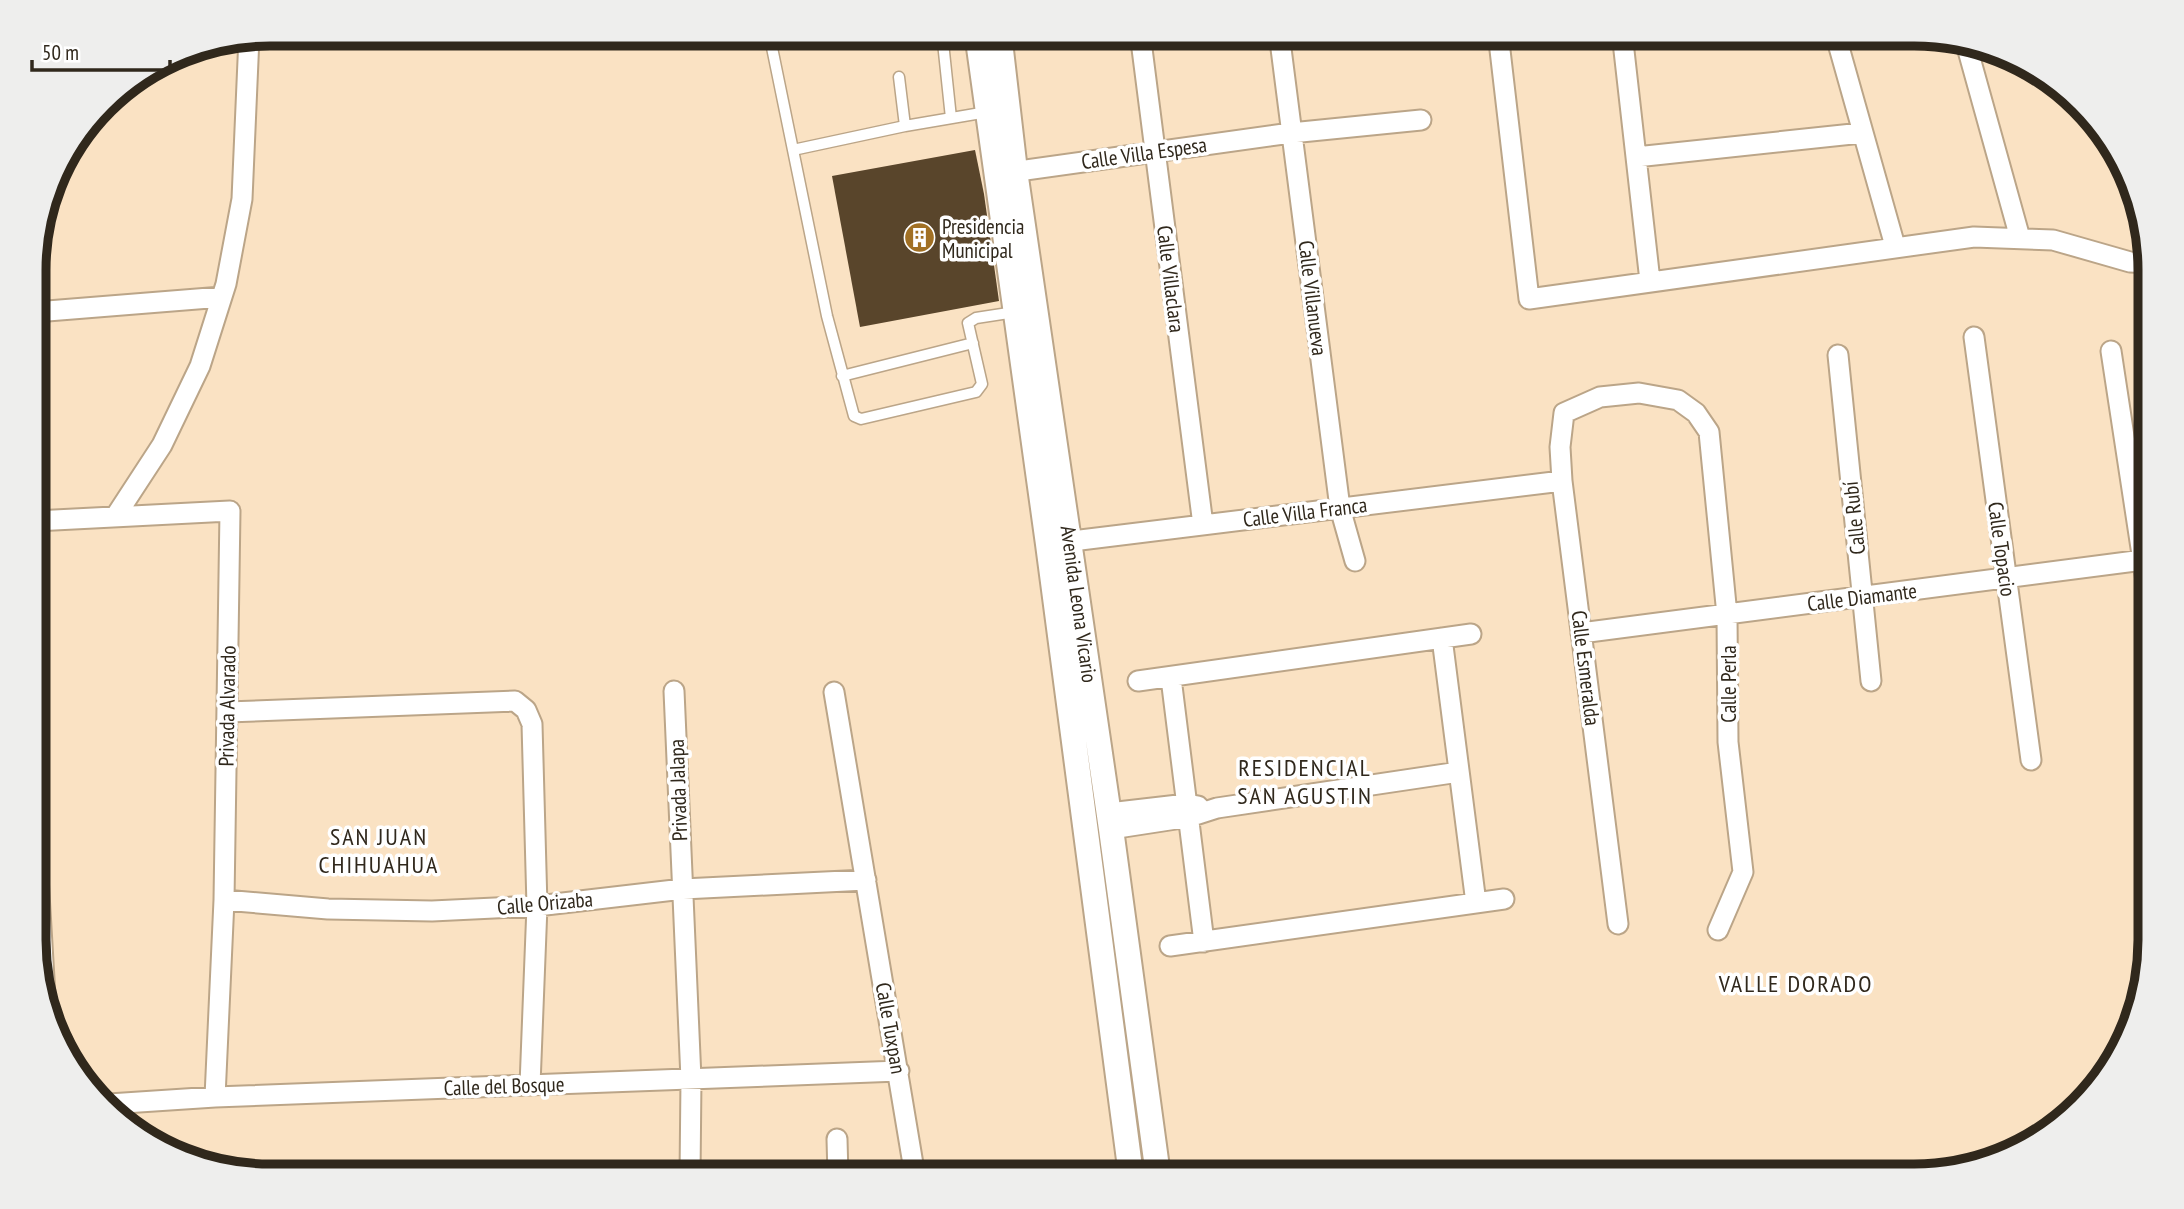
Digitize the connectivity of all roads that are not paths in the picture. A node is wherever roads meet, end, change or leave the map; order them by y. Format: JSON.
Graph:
{"nodes":[{"id":1,"x":772,"y":46,"type":"edge"},
{"id":2,"x":943,"y":46,"type":"edge"},
{"id":3,"x":979,"y":46,"type":"edge"},
{"id":4,"x":1000,"y":46,"type":"edge"},
{"id":5,"x":1142,"y":46,"type":"edge"},
{"id":6,"x":1281,"y":46,"type":"edge"},
{"id":7,"x":1500,"y":46,"type":"edge"},
{"id":8,"x":1623,"y":46,"type":"edge"},
{"id":9,"x":1839,"y":46,"type":"edge"},
{"id":10,"x":249,"y":47,"type":"edge"},
{"id":11,"x":1968,"y":52,"type":"edge"},
{"id":12,"x":899,"y":77,"type":"dead end"},
{"id":13,"x":987,"y":111,"type":"junction"},
{"id":14,"x":951,"y":118,"type":"junction"},
{"id":15,"x":1421,"y":120,"type":"dead end"},
{"id":16,"x":905,"y":125,"type":"junction"},
{"id":17,"x":1292,"y":133,"type":"junction"},
{"id":18,"x":1863,"y":133,"type":"junction"},
{"id":19,"x":793,"y":150,"type":"junction"},
{"id":20,"x":1155,"y":152,"type":"junction"},
{"id":21,"x":1636,"y":157,"type":"junction"},
{"id":22,"x":1006,"y":173,"type":"junction"},
{"id":23,"x":2020,"y":238,"type":"junction"},
{"id":24,"x":1895,"y":246,"type":"junction"},
{"id":25,"x":2138,"y":262,"type":"edge"},
{"id":26,"x":1650,"y":281,"type":"junction"},
{"id":27,"x":222,"y":297,"type":"junction"},
{"id":28,"x":46,"y":311,"type":"edge"},
{"id":29,"x":1015,"y":312,"type":"junction"},
{"id":30,"x":1974,"y":337,"type":"dead end"},
{"id":31,"x":973,"y":343,"type":"junction"},
{"id":32,"x":2111,"y":351,"type":"dead end"},
{"id":33,"x":1838,"y":355,"type":"dead end"},
{"id":34,"x":842,"y":376,"type":"junction"},
{"id":35,"x":1564,"y":413,"type":"joint"},
{"id":36,"x":1562,"y":481,"type":"junction"},
{"id":37,"x":1340,"y":508,"type":"junction"},
{"id":38,"x":115,"y":517,"type":"junction"},
{"id":39,"x":46,"y":520,"type":"edge"},
{"id":40,"x":1203,"y":524,"type":"junction"},
{"id":41,"x":2138,"y":528,"type":"edge"},
{"id":42,"x":1059,"y":542,"type":"junction"},
{"id":43,"x":1354,"y":561,"type":"dead end"},
{"id":44,"x":2138,"y":562,"type":"edge"},
{"id":45,"x":2006,"y":578,"type":"junction"},
{"id":46,"x":1862,"y":597,"type":"junction"},
{"id":47,"x":1727,"y":615,"type":"junction"},
{"id":48,"x":1581,"y":633,"type":"junction"},
{"id":49,"x":1471,"y":634,"type":"dead end"},
{"id":50,"x":1442,"y":638,"type":"junction"},
{"id":51,"x":1171,"y":678,"type":"junction"},
{"id":52,"x":1138,"y":681,"type":"dead end"},
{"id":53,"x":1871,"y":681,"type":"dead end"},
{"id":54,"x":674,"y":691,"type":"dead end"},
{"id":55,"x":834,"y":692,"type":"dead end"},
{"id":56,"x":227,"y":712,"type":"junction"},
{"id":57,"x":2031,"y":760,"type":"dead end"},
{"id":58,"x":1459,"y":772,"type":"junction"},
{"id":59,"x":1188,"y":811,"type":"junction"},
{"id":60,"x":1110,"y":821,"type":"junction"},
{"id":61,"x":866,"y":880,"type":"junction"},
{"id":62,"x":682,"y":889,"type":"junction"},
{"id":63,"x":224,"y":900,"type":"junction"},
{"id":64,"x":1504,"y":900,"type":"dead end"},
{"id":65,"x":1476,"y":904,"type":"junction"},
{"id":66,"x":537,"y":906,"type":"junction"},
{"id":67,"x":1618,"y":924,"type":"dead end"},
{"id":68,"x":1718,"y":930,"type":"dead end"},
{"id":69,"x":1204,"y":942,"type":"junction"},
{"id":70,"x":1170,"y":946,"type":"dead end"},
{"id":71,"x":899,"y":1071,"type":"junction"},
{"id":72,"x":691,"y":1079,"type":"junction"},
{"id":73,"x":530,"y":1085,"type":"junction"},
{"id":74,"x":215,"y":1097,"type":"junction"},
{"id":75,"x":117,"y":1103,"type":"edge"},
{"id":76,"x":836,"y":1139,"type":"dead end"},
{"id":77,"x":1130,"y":1163,"type":"edge"},
{"id":78,"x":1156,"y":1163,"type":"edge"},
{"id":79,"x":690,"y":1164,"type":"edge"},
{"id":80,"x":837,"y":1164,"type":"edge"},
{"id":81,"x":913,"y":1164,"type":"edge"}],
"edges":[{"from":1,"to":19,"type":"lane"},
{"from":2,"to":14,"type":"lane"},
{"from":3,"to":13,"type":"street","name":"Avenida Leona Vicario"},
{"from":4,"to":22,"type":"street","name":"Avenida Leona Vicario"},
{"from":5,"to":20,"type":"street","name":"Calle Villaclara"},
{"from":6,"to":17,"type":"street","name":"Calle Villanueva"},
{"from":7,"to":26,"type":"street"},
{"from":8,"to":21,"type":"street"},
{"from":9,"to":18,"type":"street"},
{"from":10,"to":27,"type":"street"},
{"from":11,"to":23,"type":"street"},
{"from":12,"to":16,"type":"lane"},
{"from":13,"to":14,"type":"lane"},
{"from":13,"to":22,"type":"street","name":"Avenida Leona Vicario"},
{"from":14,"to":16,"type":"lane"},
{"from":15,"to":17,"type":"street","name":"Calle Villa Espesa"},
{"from":16,"to":19,"type":"lane"},
{"from":17,"to":20,"type":"street","name":"Calle Villa Espesa"},
{"from":17,"to":37,"type":"street","name":"Calle Villanueva"},
{"from":18,"to":21,"type":"street"},
{"from":18,"to":24,"type":"street"},
{"from":19,"to":34,"type":"lane"},
{"from":20,"to":22,"type":"street","name":"Calle Villa Espesa"},
{"from":20,"to":40,"type":"street","name":"Calle Villaclara"},
{"from":21,"to":26,"type":"street"},
{"from":22,"to":29,"type":"street","name":"Avenida Leona Vicario"},
{"from":22,"to":42,"type":"street","name":"Avenida Leona Vicario"},
{"from":23,"to":24,"type":"street"},
{"from":23,"to":25,"type":"street"},
{"from":24,"to":26,"type":"street"},
{"from":27,"to":28,"type":"street"},
{"from":27,"to":38,"type":"street"},
{"from":29,"to":31,"type":"lane"},
{"from":29,"to":42,"type":"street","name":"Avenida Leona Vicario"},
{"from":30,"to":45,"type":"street","name":"Calle Topacio"},
{"from":31,"to":34,"type":"lane"},
{"from":31,"to":34,"type":"lane"},
{"from":32,"to":41,"type":"street"},
{"from":33,"to":46,"type":"street","name":"Calle Rubí"},
{"from":35,"to":36,"type":"street","name":"Calle Esmeralda"},
{"from":35,"to":47,"type":"street","name":"Calle Perla"},
{"from":36,"to":37,"type":"street","name":"Calle Villa Franca"},
{"from":36,"to":48,"type":"street","name":"Calle Esmeralda"},
{"from":37,"to":40,"type":"street","name":"Calle Villa Franca"},
{"from":37,"to":43,"type":"street","name":"Calle Villanueva"},
{"from":38,"to":39,"type":"street"},
{"from":38,"to":56,"type":"street","name":"Privada Alvarado"},
{"from":40,"to":42,"type":"street","name":"Calle Villa Franca"},
{"from":42,"to":60,"type":"street","name":"Avenida Leona Vicario"},
{"from":42,"to":77,"type":"street","name":"Avenida Leona Vicario"},
{"from":44,"to":45,"type":"street","name":"Calle Diamante"},
{"from":45,"to":46,"type":"street","name":"Calle Diamante"},
{"from":45,"to":57,"type":"street","name":"Calle Topacio"},
{"from":46,"to":47,"type":"street","name":"Calle Diamante"},
{"from":46,"to":53,"type":"street","name":"Calle Rubí"},
{"from":47,"to":48,"type":"street","name":"Calle Diamante"},
{"from":47,"to":68,"type":"street","name":"Calle Perla"},
{"from":48,"to":67,"type":"street","name":"Calle Esmeralda"},
{"from":49,"to":50,"type":"street"},
{"from":50,"to":51,"type":"street"},
{"from":50,"to":58,"type":"street"},
{"from":51,"to":52,"type":"street"},
{"from":51,"to":59,"type":"street"},
{"from":54,"to":62,"type":"street","name":"Privada Jalapa"},
{"from":55,"to":61,"type":"street","name":"Calle Tuxpan"},
{"from":56,"to":63,"type":"street","name":"Privada Alvarado"},
{"from":56,"to":66,"type":"street"},
{"from":58,"to":59,"type":"street"},
{"from":58,"to":65,"type":"street"},
{"from":59,"to":60,"type":"street"},
{"from":59,"to":69,"type":"street"},
{"from":60,"to":78,"type":"street","name":"Avenida Leona Vicario"},
{"from":61,"to":62,"type":"street","name":"Calle Orizaba"},
{"from":61,"to":71,"type":"street","name":"Calle Tuxpan"},
{"from":62,"to":66,"type":"street","name":"Calle Orizaba"},
{"from":62,"to":72,"type":"street","name":"Privada Jalapa"},
{"from":63,"to":66,"type":"street","name":"Calle Orizaba"},
{"from":63,"to":74,"type":"street","name":"Privada Alvarado"},
{"from":64,"to":65,"type":"street"},
{"from":65,"to":69,"type":"street"},
{"from":66,"to":73,"type":"street"},
{"from":69,"to":70,"type":"street"},
{"from":71,"to":72,"type":"street","name":"Calle del Bosque"},
{"from":71,"to":81,"type":"street","name":"Calle Tuxpan"},
{"from":72,"to":73,"type":"street","name":"Calle del Bosque"},
{"from":72,"to":79,"type":"street","name":"Privada Jalapa"},
{"from":73,"to":74,"type":"street","name":"Calle del Bosque"},
{"from":74,"to":75,"type":"street","name":"Calle del Bosque"},
{"from":76,"to":80,"type":"street"}]}
